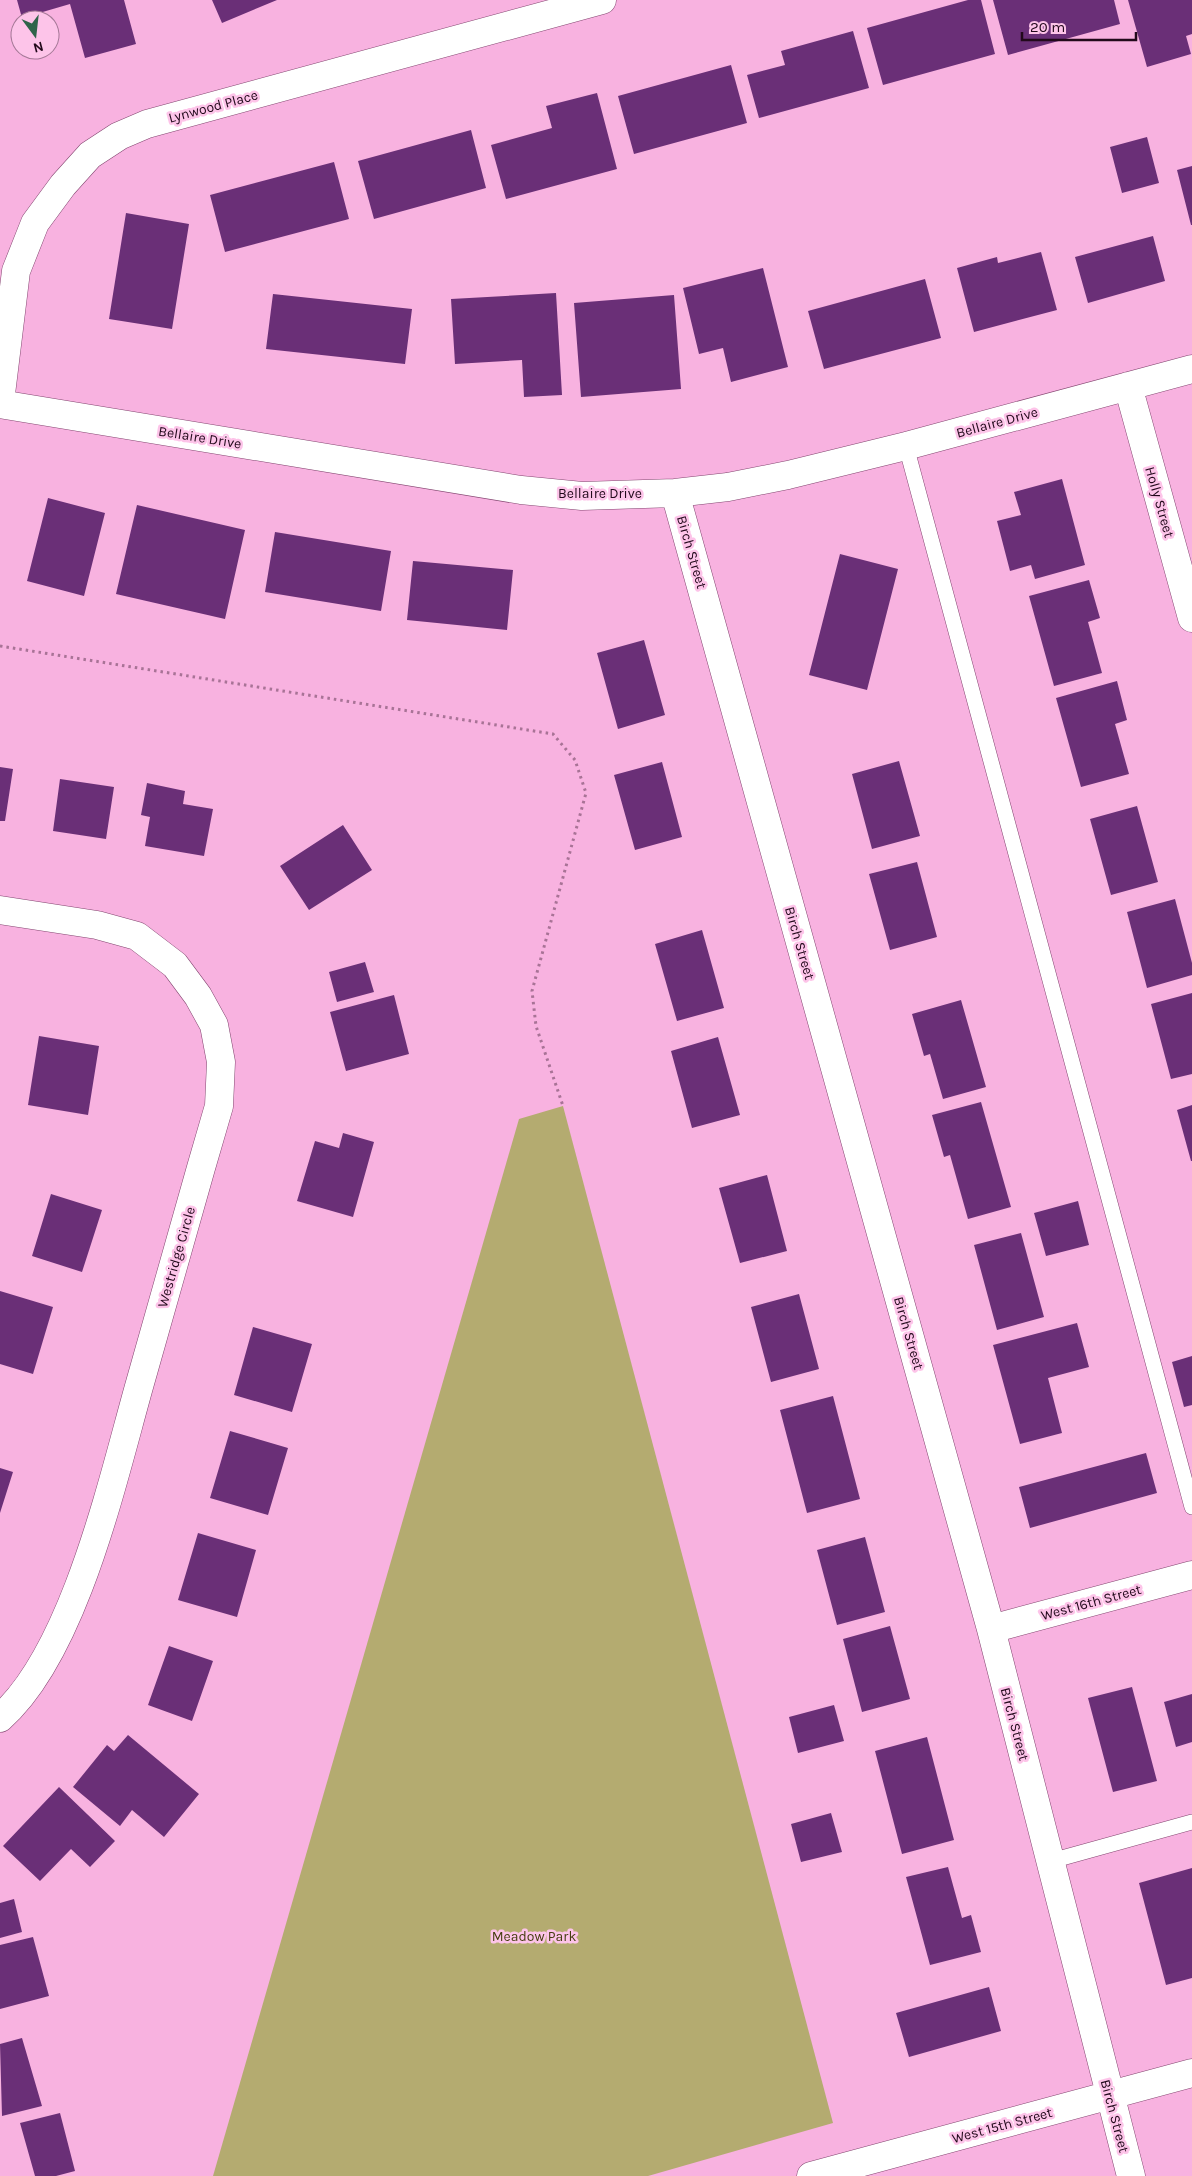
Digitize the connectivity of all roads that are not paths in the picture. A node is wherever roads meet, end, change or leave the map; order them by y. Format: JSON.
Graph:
{"nodes":[{"id":1,"x":602,"y":0,"type":"edge"},
{"id":2,"x":1192,"y":370,"type":"edge"},
{"id":3,"x":1128,"y":386,"type":"junction"},
{"id":4,"x":0,"y":403,"type":"edge"},
{"id":5,"x":906,"y":446,"type":"junction"},
{"id":6,"x":675,"y":492,"type":"junction"},
{"id":7,"x":1192,"y":618,"type":"edge"},
{"id":8,"x":0,"y":910,"type":"edge"},
{"id":9,"x":1192,"y":1507,"type":"edge"},
{"id":10,"x":1192,"y":1575,"type":"edge"},
{"id":11,"x":991,"y":1628,"type":"junction"},
{"id":12,"x":0,"y":1718,"type":"edge"},
{"id":13,"x":1192,"y":1822,"type":"edge"},
{"id":14,"x":1051,"y":1860,"type":"junction"},
{"id":15,"x":1192,"y":2072,"type":"edge"},
{"id":16,"x":1110,"y":2096,"type":"junction"},
{"id":17,"x":862,"y":2169,"type":"edge"},
{"id":18,"x":811,"y":2176,"type":"edge"},
{"id":19,"x":1131,"y":2176,"type":"edge"}],
"edges":[{"from":1,"to":4,"type":"street","name":"Lynwood Place"},
{"from":2,"to":3,"type":"street","name":"Bellaire Drive"},
{"from":3,"to":5,"type":"street","name":"Bellaire Drive"},
{"from":3,"to":7,"type":"street","name":"Holly Street"},
{"from":4,"to":6,"type":"street","name":"Bellaire Drive"},
{"from":5,"to":6,"type":"street","name":"Bellaire Drive"},
{"from":5,"to":9,"type":"lane"},
{"from":6,"to":11,"type":"street","name":"Birch Street"},
{"from":8,"to":12,"type":"street","name":"Westridge Circle"},
{"from":10,"to":11,"type":"street","name":"West 16th Street"},
{"from":11,"to":14,"type":"street","name":"Birch Street"},
{"from":13,"to":14,"type":"lane"},
{"from":14,"to":16,"type":"street","name":"Birch Street"},
{"from":15,"to":16,"type":"street","name":"West 15th Street"},
{"from":16,"to":17,"type":"street","name":"West 15th Street"},
{"from":16,"to":19,"type":"street","name":"Birch Street"},
{"from":17,"to":18,"type":"street","name":"West 15th Street"}]}
